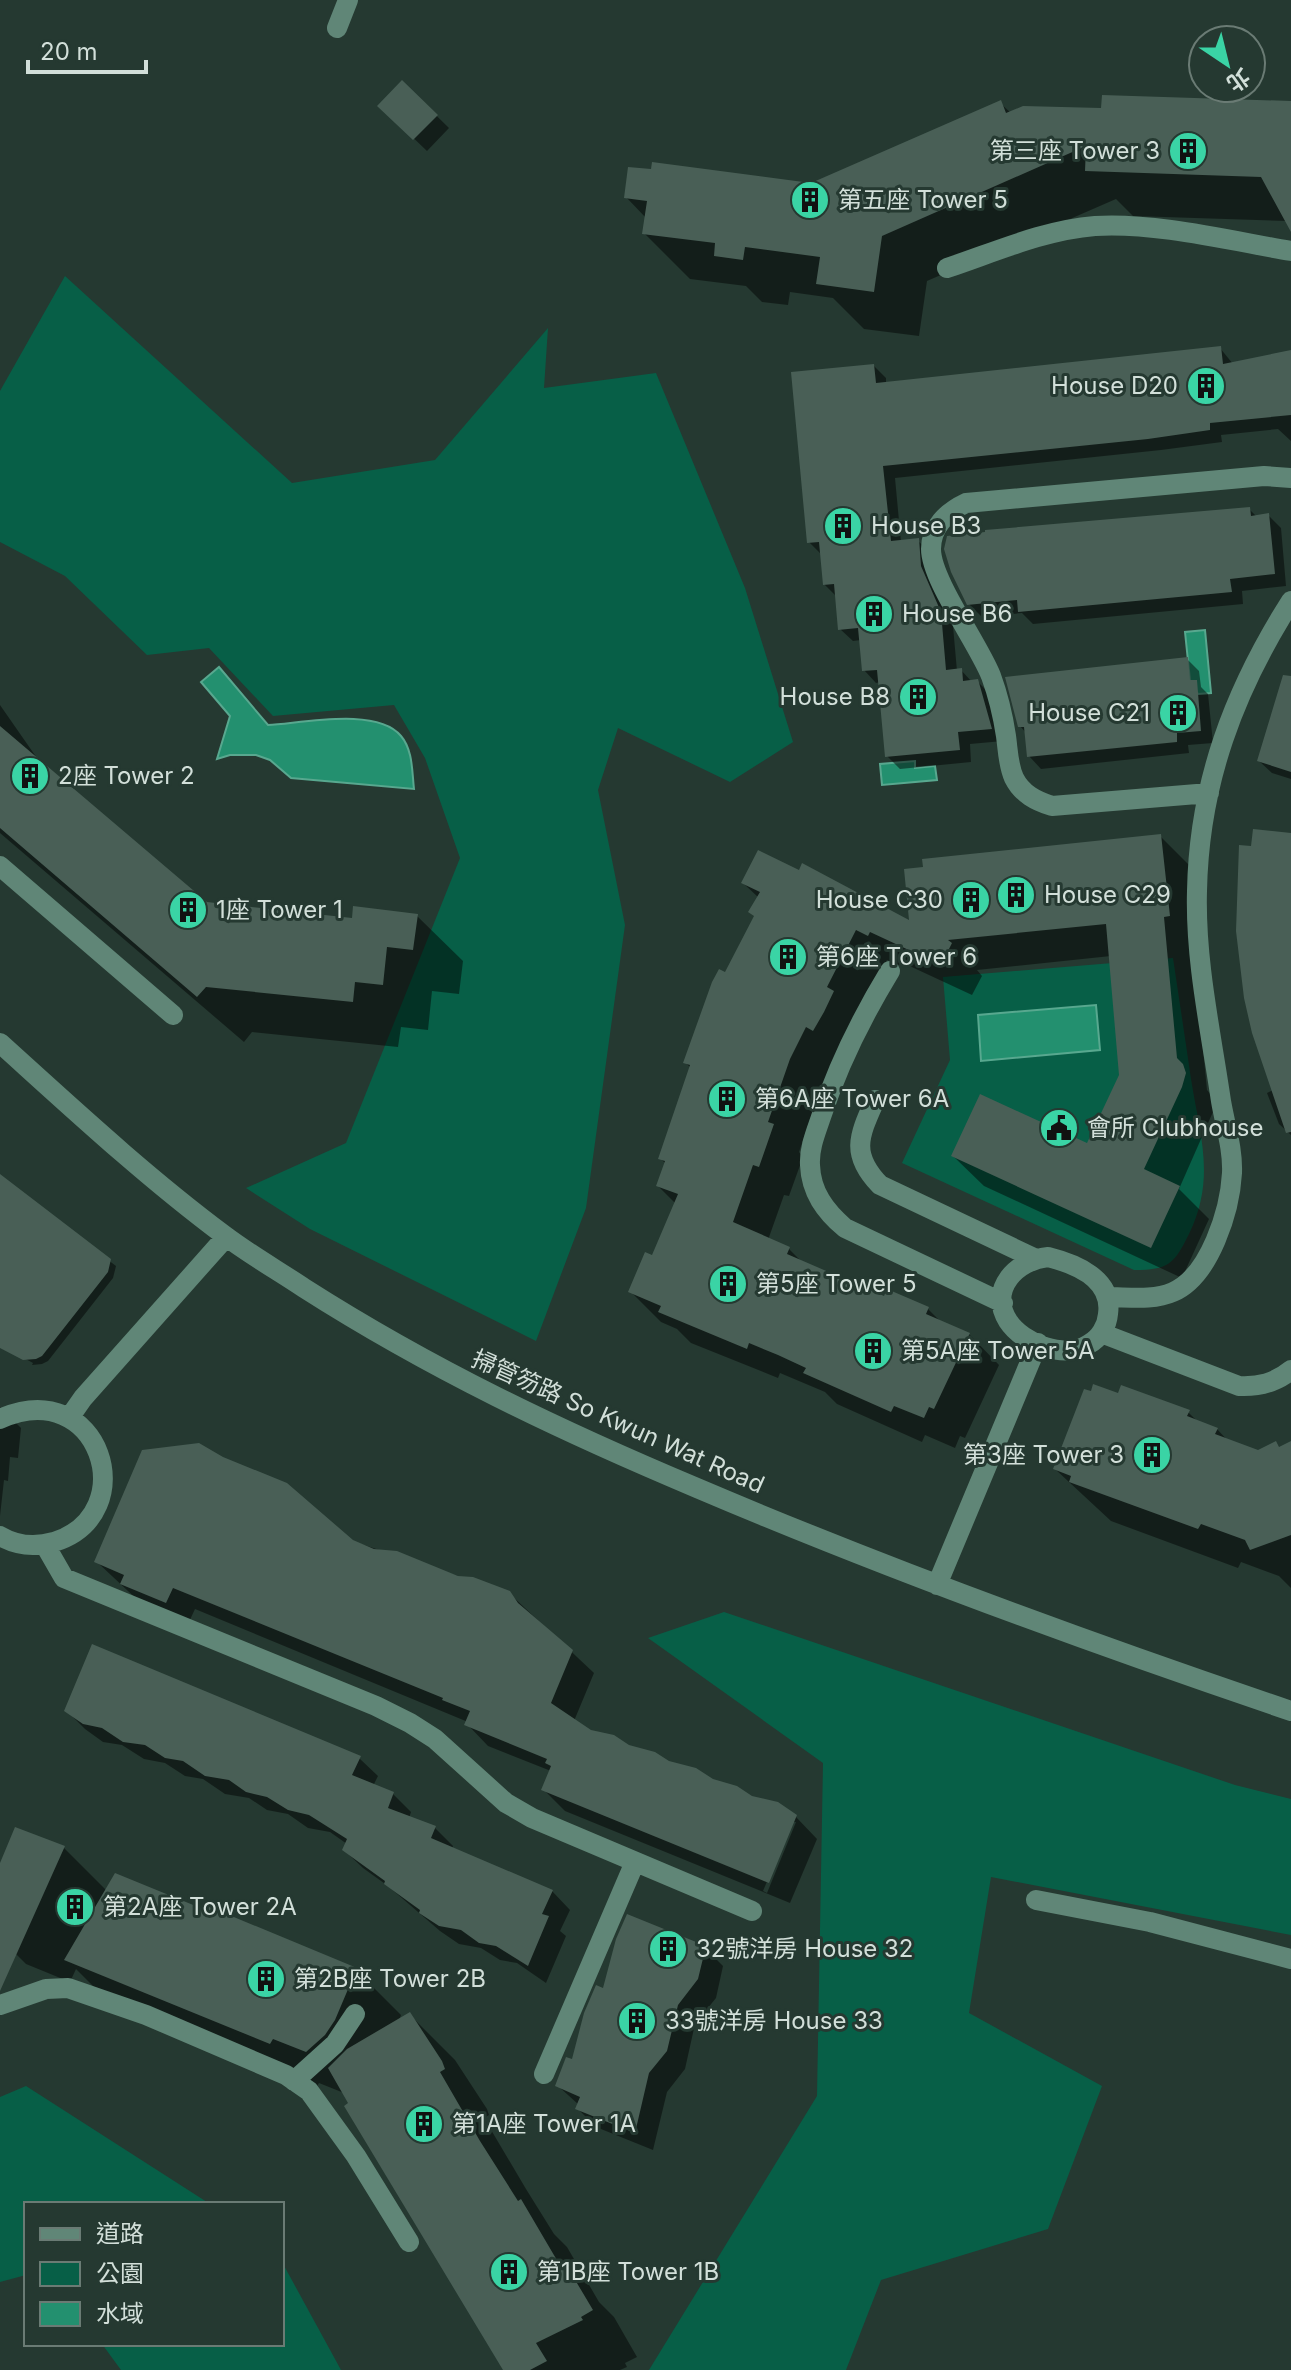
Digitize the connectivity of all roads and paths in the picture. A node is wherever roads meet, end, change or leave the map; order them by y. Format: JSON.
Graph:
{"nodes":[{"id":1,"x":348,"y":0,"type":"edge"},
{"id":2,"x":337,"y":28,"type":"dead end"},
{"id":3,"x":1291,"y":251,"type":"edge"},
{"id":4,"x":947,"y":268,"type":"dead end"},
{"id":5,"x":1291,"y":478,"type":"edge"},
{"id":6,"x":1291,"y":601,"type":"edge"},
{"id":7,"x":1209,"y":793,"type":"junction"},
{"id":8,"x":0,"y":866,"type":"edge"},
{"id":9,"x":890,"y":971,"type":"dead end"},
{"id":10,"x":173,"y":1015,"type":"dead end"},
{"id":11,"x":0,"y":1043,"type":"edge"},
{"id":12,"x":875,"y":1100,"type":"dead end"},
{"id":13,"x":226,"y":1237,"type":"junction"},
{"id":14,"x":1034,"y":1258,"type":"junction"},
{"id":15,"x":1107,"y":1297,"type":"junction"},
{"id":16,"x":1003,"y":1303,"type":"junction"},
{"id":17,"x":1101,"y":1333,"type":"junction"},
{"id":18,"x":1038,"y":1343,"type":"junction"},
{"id":19,"x":1291,"y":1370,"type":"edge"},
{"id":20,"x":69,"y":1418,"type":"junction"},
{"id":21,"x":0,"y":1419,"type":"edge"},
{"id":22,"x":0,"y":1536,"type":"edge"},
{"id":23,"x":45,"y":1545,"type":"junction"},
{"id":24,"x":937,"y":1585,"type":"junction"},
{"id":25,"x":1291,"y":1711,"type":"edge"},
{"id":26,"x":635,"y":1862,"type":"junction"},
{"id":27,"x":1036,"y":1900,"type":"dead end"},
{"id":28,"x":752,"y":1911,"type":"dead end"},
{"id":29,"x":1291,"y":1959,"type":"edge"},
{"id":30,"x":0,"y":2005,"type":"edge"},
{"id":31,"x":355,"y":2014,"type":"dead end"},
{"id":32,"x":544,"y":2074,"type":"dead end"},
{"id":33,"x":294,"y":2081,"type":"junction"},
{"id":34,"x":409,"y":2242,"type":"dead end"}],
"edges":[{"from":1,"to":2,"type":"street"},
{"from":3,"to":4,"type":"street"},
{"from":5,"to":7,"type":"street"},
{"from":6,"to":7,"type":"street"},
{"from":7,"to":15,"type":"street"},
{"from":8,"to":10,"type":"street"},
{"from":9,"to":16,"type":"street"},
{"from":11,"to":13,"type":"street","name":"掃管笏路 So Kwun Wat Road"},
{"from":12,"to":14,"type":"street"},
{"from":13,"to":20,"type":"street"},
{"from":13,"to":24,"type":"street","name":"掃管笏路 So Kwun Wat Road"},
{"from":14,"to":15,"type":"street"},
{"from":14,"to":16,"type":"street"},
{"from":15,"to":17,"type":"street"},
{"from":16,"to":18,"type":"street"},
{"from":17,"to":18,"type":"street"},
{"from":17,"to":19,"type":"street"},
{"from":18,"to":24,"type":"street"},
{"from":20,"to":21,"type":"street"},
{"from":20,"to":23,"type":"street"},
{"from":22,"to":23,"type":"street"},
{"from":23,"to":26,"type":"street"},
{"from":24,"to":25,"type":"street","name":"掃管笏路 So Kwun Wat Road"},
{"from":26,"to":28,"type":"street"},
{"from":26,"to":32,"type":"street"},
{"from":27,"to":29,"type":"street"},
{"from":30,"to":33,"type":"street"},
{"from":31,"to":33,"type":"street"},
{"from":33,"to":34,"type":"street"}]}
